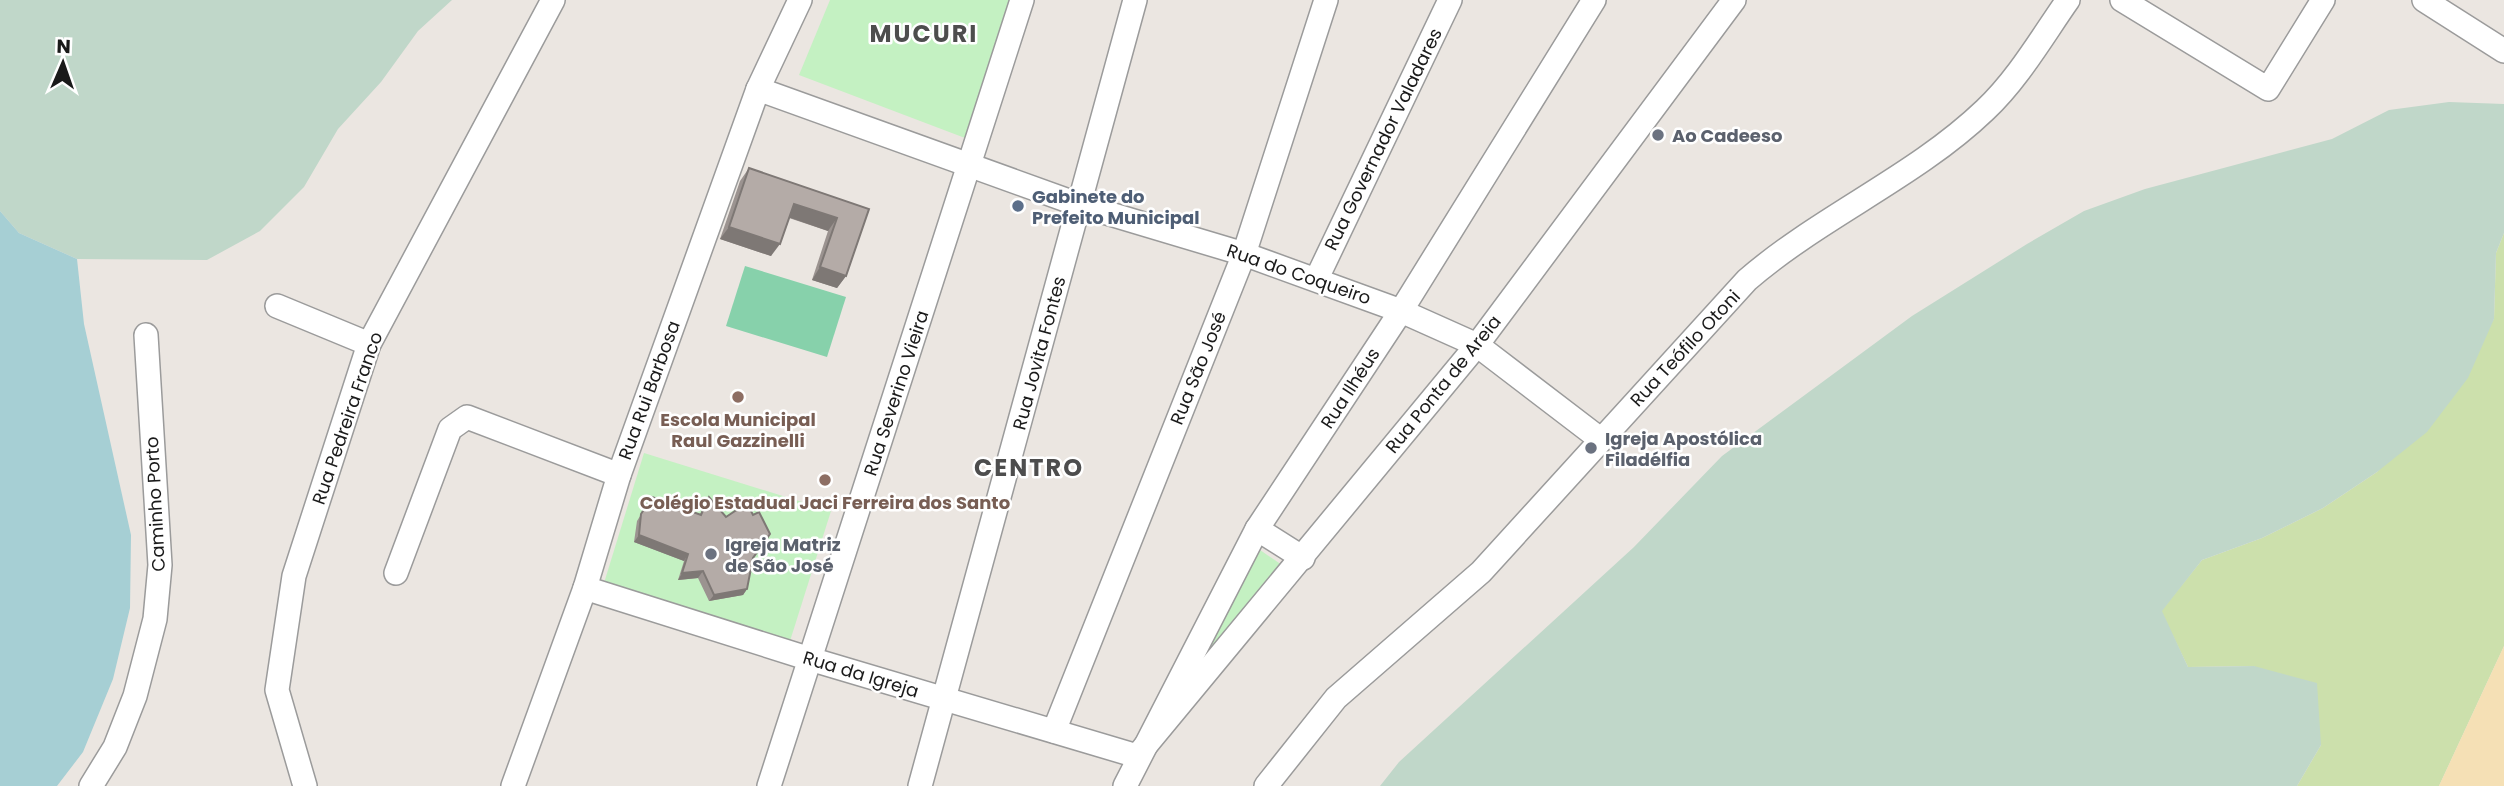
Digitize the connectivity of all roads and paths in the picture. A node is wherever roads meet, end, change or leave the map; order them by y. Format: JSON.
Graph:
{"nodes":[{"id":1,"x":553,"y":0,"type":"edge"},
{"id":2,"x":800,"y":0,"type":"edge"},
{"id":3,"x":1022,"y":0,"type":"edge"},
{"id":4,"x":1135,"y":0,"type":"edge"},
{"id":5,"x":1325,"y":0,"type":"edge"},
{"id":6,"x":1450,"y":0,"type":"edge"},
{"id":7,"x":1594,"y":0,"type":"edge"},
{"id":8,"x":1734,"y":0,"type":"edge"},
{"id":9,"x":2068,"y":0,"type":"edge"},
{"id":10,"x":2122,"y":0,"type":"edge"},
{"id":11,"x":2323,"y":0,"type":"edge"},
{"id":12,"x":2424,"y":0,"type":"edge"},
{"id":13,"x":2504,"y":51,"type":"edge"},
{"id":14,"x":758,"y":89,"type":"junction"},
{"id":15,"x":970,"y":166,"type":"junction"},
{"id":16,"x":1080,"y":205,"type":"junction"},
{"id":17,"x":1244,"y":254,"type":"junction"},
{"id":18,"x":1317,"y":278,"type":"junction"},
{"id":19,"x":277,"y":306,"type":"dead end"},
{"id":20,"x":1401,"y":311,"type":"junction"},
{"id":21,"x":146,"y":335,"type":"dead end"},
{"id":22,"x":369,"y":344,"type":"junction"},
{"id":23,"x":1477,"y":345,"type":"junction"},
{"id":24,"x":1600,"y":439,"type":"junction"},
{"id":25,"x":619,"y":475,"type":"junction"},
{"id":26,"x":1257,"y":529,"type":"junction"},
{"id":27,"x":1303,"y":558,"type":"junction"},
{"id":28,"x":396,"y":573,"type":"dead end"},
{"id":29,"x":585,"y":587,"type":"junction"},
{"id":30,"x":810,"y":659,"type":"junction"},
{"id":31,"x":945,"y":699,"type":"junction"},
{"id":32,"x":1054,"y":731,"type":"junction"},
{"id":33,"x":1138,"y":757,"type":"junction"},
{"id":34,"x":91,"y":786,"type":"edge"},
{"id":35,"x":305,"y":786,"type":"edge"},
{"id":36,"x":513,"y":786,"type":"edge"},
{"id":37,"x":769,"y":786,"type":"edge"},
{"id":38,"x":920,"y":786,"type":"edge"},
{"id":39,"x":1125,"y":786,"type":"edge"},
{"id":40,"x":1266,"y":786,"type":"edge"}],
"edges":[{"from":1,"to":22,"type":"street","name":"Rua Pedreira Franco"},
{"from":2,"to":14,"type":"street","name":"Rua Rui Barbosa"},
{"from":3,"to":15,"type":"street","name":"Rua Severino Vieira"},
{"from":4,"to":16,"type":"street","name":"Rua Jovita Fontes"},
{"from":5,"to":17,"type":"street","name":"Rua São José"},
{"from":6,"to":18,"type":"street","name":"Rua Governador Valadares"},
{"from":7,"to":20,"type":"street","name":"Rua Ilhéus"},
{"from":8,"to":23,"type":"street","name":"Rua Ponta de Areia"},
{"from":9,"to":24,"type":"street","name":"Rua Teófilo Otoni"},
{"from":10,"to":11,"type":"street"},
{"from":12,"to":13,"type":"street"},
{"from":14,"to":15,"type":"street","name":"Rua do Coqueiro"},
{"from":14,"to":25,"type":"street","name":"Rua Rui Barbosa"},
{"from":15,"to":16,"type":"street","name":"Rua do Coqueiro"},
{"from":15,"to":30,"type":"street","name":"Rua Severino Vieira"},
{"from":16,"to":17,"type":"street","name":"Rua do Coqueiro"},
{"from":16,"to":31,"type":"street","name":"Rua Jovita Fontes"},
{"from":17,"to":18,"type":"street","name":"Rua do Coqueiro"},
{"from":17,"to":32,"type":"street","name":"Rua São José"},
{"from":18,"to":20,"type":"street","name":"Rua do Coqueiro"},
{"from":19,"to":22,"type":"street"},
{"from":20,"to":23,"type":"street","name":"Rua do Coqueiro"},
{"from":20,"to":26,"type":"street","name":"Rua Ilhéus"},
{"from":21,"to":34,"type":"street","name":"Caminho Porto"},
{"from":22,"to":35,"type":"street","name":"Rua Pedreira Franco"},
{"from":23,"to":24,"type":"street","name":"Rua do Coqueiro"},
{"from":23,"to":27,"type":"street","name":"Rua Ponta de Areia"},
{"from":24,"to":40,"type":"street","name":"Rua Teófilo Otoni"},
{"from":25,"to":28,"type":"street"},
{"from":25,"to":29,"type":"street","name":"Rua Rui Barbosa"},
{"from":26,"to":27,"type":"street"},
{"from":26,"to":33,"type":"street","name":"Rua Ilhéus"},
{"from":27,"to":33,"type":"street","name":"Rua Ponta de Areia"},
{"from":29,"to":30,"type":"street","name":"Rua da Igreja"},
{"from":29,"to":36,"type":"street","name":"Rua Rui Barbosa"},
{"from":30,"to":31,"type":"street","name":"Rua da Igreja"},
{"from":30,"to":37,"type":"street","name":"Rua Severino Vieira"},
{"from":31,"to":32,"type":"street","name":"Rua da Igreja"},
{"from":31,"to":38,"type":"street","name":"Rua Jovita Fontes"},
{"from":32,"to":33,"type":"street","name":"Rua da Igreja"},
{"from":33,"to":39,"type":"street","name":"Rua Ilhéus"}]}
